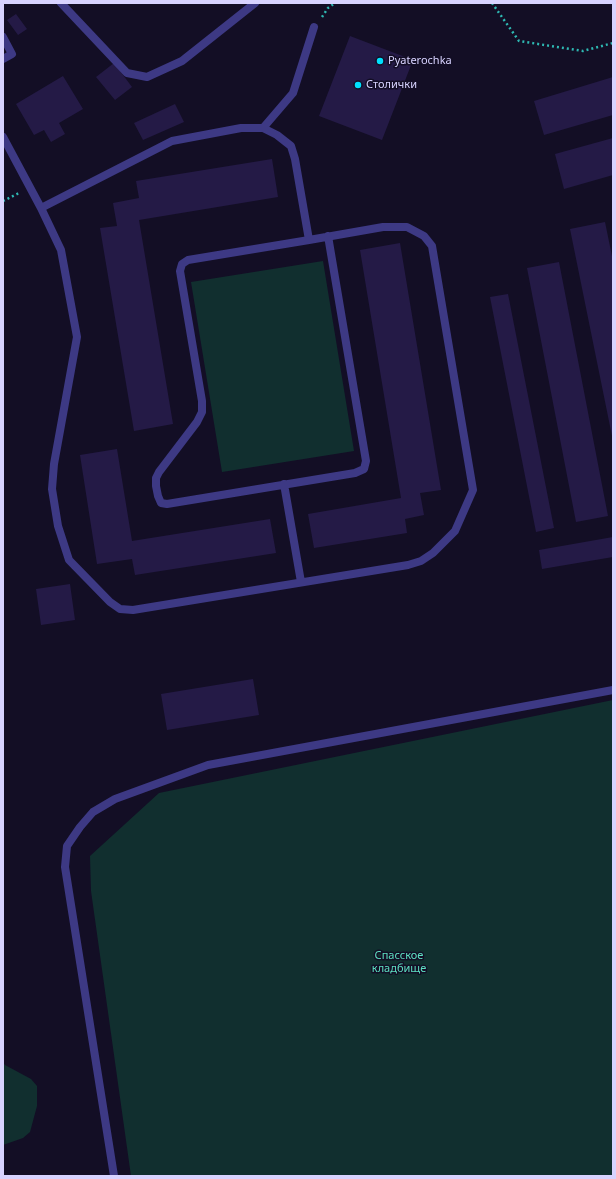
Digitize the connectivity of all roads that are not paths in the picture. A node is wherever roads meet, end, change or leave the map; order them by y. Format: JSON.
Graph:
{"nodes":[{"id":1,"x":61,"y":3,"type":"edge"},
{"id":2,"x":255,"y":3,"type":"edge"},
{"id":3,"x":314,"y":27,"type":"road end"},
{"id":4,"x":3,"y":37,"type":"edge"},
{"id":5,"x":3,"y":59,"type":"edge"},
{"id":6,"x":262,"y":128,"type":"junction"},
{"id":7,"x":3,"y":137,"type":"edge"},
{"id":8,"x":41,"y":208,"type":"junction"},
{"id":9,"x":328,"y":236,"type":"junction"},
{"id":10,"x":309,"y":240,"type":"junction"},
{"id":11,"x":284,"y":484,"type":"junction"},
{"id":12,"x":301,"y":582,"type":"junction"},
{"id":13,"x":613,"y":690,"type":"edge"},
{"id":14,"x":114,"y":1176,"type":"edge"}],
"edges":[{"from":1,"to":2,"type":"lane"},
{"from":3,"to":6,"type":"lane"},
{"from":4,"to":5,"type":"lane"},
{"from":6,"to":8,"type":"lane"},
{"from":6,"to":10,"type":"lane"},
{"from":7,"to":8,"type":"lane"},
{"from":8,"to":12,"type":"lane"},
{"from":9,"to":10,"type":"lane"},
{"from":9,"to":11,"type":"lane"},
{"from":9,"to":12,"type":"lane"},
{"from":10,"to":11,"type":"lane"},
{"from":11,"to":12,"type":"lane"},
{"from":13,"to":14,"type":"lane"}]}
